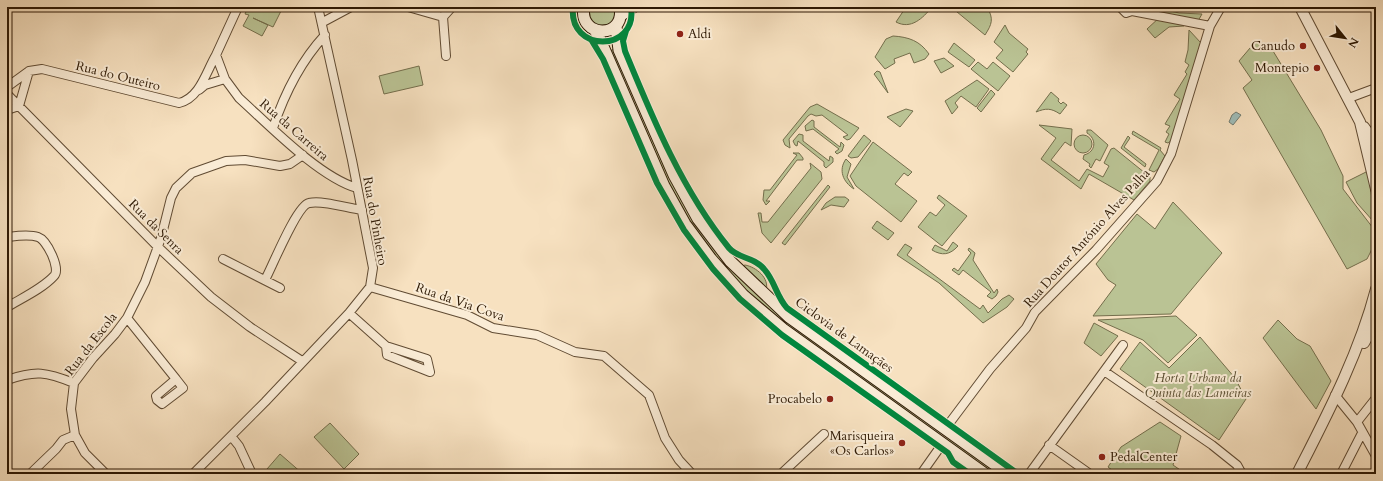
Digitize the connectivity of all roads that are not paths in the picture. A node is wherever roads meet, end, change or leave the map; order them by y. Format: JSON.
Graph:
{"nodes":[{"id":1,"x":238,"y":7,"type":"edge"},
{"id":2,"x":318,"y":7,"type":"edge"},
{"id":3,"x":351,"y":7,"type":"edge"},
{"id":4,"x":452,"y":7,"type":"edge"},
{"id":5,"x":584,"y":7,"type":"edge"},
{"id":6,"x":634,"y":7,"type":"edge"},
{"id":7,"x":1120,"y":7,"type":"edge"},
{"id":8,"x":1221,"y":7,"type":"edge"},
{"id":9,"x":1300,"y":7,"type":"edge"},
{"id":10,"x":413,"y":8,"type":"edge"},
{"id":11,"x":621,"y":11,"type":"edge"},
{"id":12,"x":443,"y":17,"type":"junction"},
{"id":13,"x":323,"y":22,"type":"junction"},
{"id":14,"x":616,"y":26,"type":"junction"},
{"id":15,"x":1210,"y":26,"type":"junction"},
{"id":16,"x":594,"y":29,"type":"junction"},
{"id":17,"x":325,"y":35,"type":"junction"},
{"id":18,"x":216,"y":54,"type":"junction"},
{"id":19,"x":446,"y":56,"type":"dead end"},
{"id":20,"x":29,"y":72,"type":"junction"},
{"id":21,"x":225,"y":79,"type":"junction"},
{"id":22,"x":7,"y":87,"type":"edge"},
{"id":23,"x":1376,"y":88,"type":"edge"},
{"id":24,"x":198,"y":90,"type":"junction"},
{"id":25,"x":7,"y":94,"type":"edge"},
{"id":26,"x":1348,"y":98,"type":"junction"},
{"id":27,"x":19,"y":106,"type":"junction"},
{"id":28,"x":7,"y":110,"type":"edge"},
{"id":29,"x":1360,"y":122,"type":"junction"},
{"id":30,"x":273,"y":128,"type":"junction"},
{"id":31,"x":1376,"y":144,"type":"edge"},
{"id":32,"x":303,"y":155,"type":"junction"},
{"id":33,"x":357,"y":188,"type":"junction"},
{"id":34,"x":1376,"y":189,"type":"edge"},
{"id":35,"x":362,"y":210,"type":"junction"},
{"id":36,"x":7,"y":237,"type":"edge"},
{"id":37,"x":158,"y":247,"type":"junction"},
{"id":38,"x":223,"y":259,"type":"dead end"},
{"id":39,"x":265,"y":280,"type":"junction"},
{"id":40,"x":370,"y":287,"type":"junction"},
{"id":41,"x":280,"y":288,"type":"dead end"},
{"id":42,"x":1376,"y":289,"type":"edge"},
{"id":43,"x":7,"y":306,"type":"edge"},
{"id":44,"x":349,"y":313,"type":"junction"},
{"id":45,"x":126,"y":318,"type":"junction"},
{"id":46,"x":1376,"y":322,"type":"edge"},
{"id":47,"x":1123,"y":345,"type":"dead end"},
{"id":48,"x":386,"y":346,"type":"junction"},
{"id":49,"x":302,"y":361,"type":"junction"},
{"id":50,"x":1348,"y":368,"type":"junction"},
{"id":51,"x":1104,"y":371,"type":"junction"},
{"id":52,"x":176,"y":379,"type":"dead end"},
{"id":53,"x":7,"y":380,"type":"edge"},
{"id":54,"x":74,"y":383,"type":"junction"},
{"id":55,"x":1335,"y":395,"type":"junction"},
{"id":56,"x":1376,"y":398,"type":"edge"},
{"id":57,"x":951,"y":421,"type":"tunnel mouth"},
{"id":58,"x":1357,"y":422,"type":"junction"},
{"id":59,"x":1362,"y":433,"type":"junction"},
{"id":60,"x":824,"y":434,"type":"dead end"},
{"id":61,"x":75,"y":435,"type":"junction"},
{"id":62,"x":231,"y":436,"type":"junction"},
{"id":63,"x":1049,"y":445,"type":"junction"},
{"id":64,"x":938,"y":450,"type":"tunnel mouth"},
{"id":65,"x":1376,"y":456,"type":"edge"},
{"id":66,"x":30,"y":474,"type":"edge"},
{"id":67,"x":106,"y":474,"type":"edge"},
{"id":68,"x":193,"y":474,"type":"edge"},
{"id":69,"x":252,"y":474,"type":"edge"},
{"id":70,"x":692,"y":474,"type":"edge"},
{"id":71,"x":781,"y":474,"type":"edge"},
{"id":72,"x":921,"y":474,"type":"edge"},
{"id":73,"x":985,"y":474,"type":"edge"},
{"id":74,"x":1008,"y":474,"type":"edge"},
{"id":75,"x":1029,"y":474,"type":"edge"},
{"id":76,"x":1090,"y":474,"type":"edge"},
{"id":77,"x":1242,"y":474,"type":"edge"},
{"id":78,"x":1297,"y":474,"type":"edge"},
{"id":79,"x":1341,"y":474,"type":"edge"}],
"edges":[{"from":1,"to":18,"type":"street"},
{"from":2,"to":13,"type":"street","name":"Rua do Pinheiro"},
{"from":3,"to":13,"type":"street"},
{"from":4,"to":12,"type":"street"},
{"from":5,"to":16,"type":"main road"},
{"from":6,"to":11,"type":"street"},
{"from":7,"to":15,"type":"street"},
{"from":8,"to":15,"type":"street","name":"Rua Doutor António Alves Palha"},
{"from":9,"to":26,"type":"street"},
{"from":10,"to":12,"type":"street"},
{"from":11,"to":14,"type":"main road"},
{"from":12,"to":19,"type":"street"},
{"from":13,"to":17,"type":"street","name":"Rua do Pinheiro"},
{"from":14,"to":16,"type":"main road"},
{"from":14,"to":74,"type":"main road"},
{"from":15,"to":57,"type":"street","name":"Rua Doutor António Alves Palha"},
{"from":16,"to":73,"type":"main road"},
{"from":17,"to":30,"type":"street"},
{"from":17,"to":33,"type":"street","name":"Rua do Pinheiro"},
{"from":18,"to":21,"type":"street","name":"Rua da Carreira"},
{"from":18,"to":24,"type":"street"},
{"from":20,"to":22,"type":"street"},
{"from":20,"to":24,"type":"street","name":"Rua do Outeiro"},
{"from":20,"to":27,"type":"street"},
{"from":21,"to":24,"type":"street"},
{"from":21,"to":30,"type":"street","name":"Rua da Carreira"},
{"from":23,"to":26,"type":"street"},
{"from":25,"to":27,"type":"street","name":"Rua da Senra"},
{"from":26,"to":29,"type":"street"},
{"from":27,"to":28,"type":"street"},
{"from":27,"to":37,"type":"street","name":"Rua da Senra"},
{"from":29,"to":31,"type":"street"},
{"from":29,"to":34,"type":"street"},
{"from":30,"to":32,"type":"street","name":"Rua da Carreira"},
{"from":32,"to":33,"type":"street","name":"Rua da Carreira"},
{"from":32,"to":37,"type":"street","name":"Rua da Escola"},
{"from":33,"to":35,"type":"street","name":"Rua do Pinheiro"},
{"from":35,"to":39,"type":"street"},
{"from":35,"to":40,"type":"street","name":"Rua do Pinheiro"},
{"from":36,"to":43,"type":"street"},
{"from":37,"to":45,"type":"street","name":"Rua da Escola"},
{"from":37,"to":49,"type":"street","name":"Rua da Senra"},
{"from":38,"to":39,"type":"street"},
{"from":39,"to":41,"type":"street"},
{"from":40,"to":44,"type":"street"},
{"from":40,"to":70,"type":"street","name":"Rua da Via Cova"},
{"from":42,"to":50,"type":"street"},
{"from":44,"to":48,"type":"street"},
{"from":44,"to":49,"type":"street"},
{"from":45,"to":52,"type":"street"},
{"from":45,"to":54,"type":"street","name":"Rua da Escola"},
{"from":46,"to":50,"type":"street"},
{"from":47,"to":51,"type":"street"},
{"from":48,"to":48,"type":"street"},
{"from":49,"to":62,"type":"street"},
{"from":50,"to":55,"type":"street"},
{"from":51,"to":63,"type":"street"},
{"from":51,"to":77,"type":"street"},
{"from":53,"to":54,"type":"street"},
{"from":54,"to":61,"type":"street","name":"Rua da Escola"},
{"from":55,"to":58,"type":"street"},
{"from":55,"to":78,"type":"street"},
{"from":56,"to":58,"type":"street"},
{"from":58,"to":59,"type":"street"},
{"from":59,"to":65,"type":"street"},
{"from":59,"to":79,"type":"street"},
{"from":60,"to":71,"type":"street"},
{"from":61,"to":66,"type":"street"},
{"from":61,"to":67,"type":"street","name":"Rua da Escola"},
{"from":62,"to":68,"type":"street"},
{"from":62,"to":69,"type":"street"},
{"from":63,"to":75,"type":"street"},
{"from":63,"to":76,"type":"street"},
{"from":64,"to":72,"type":"street"}]}
